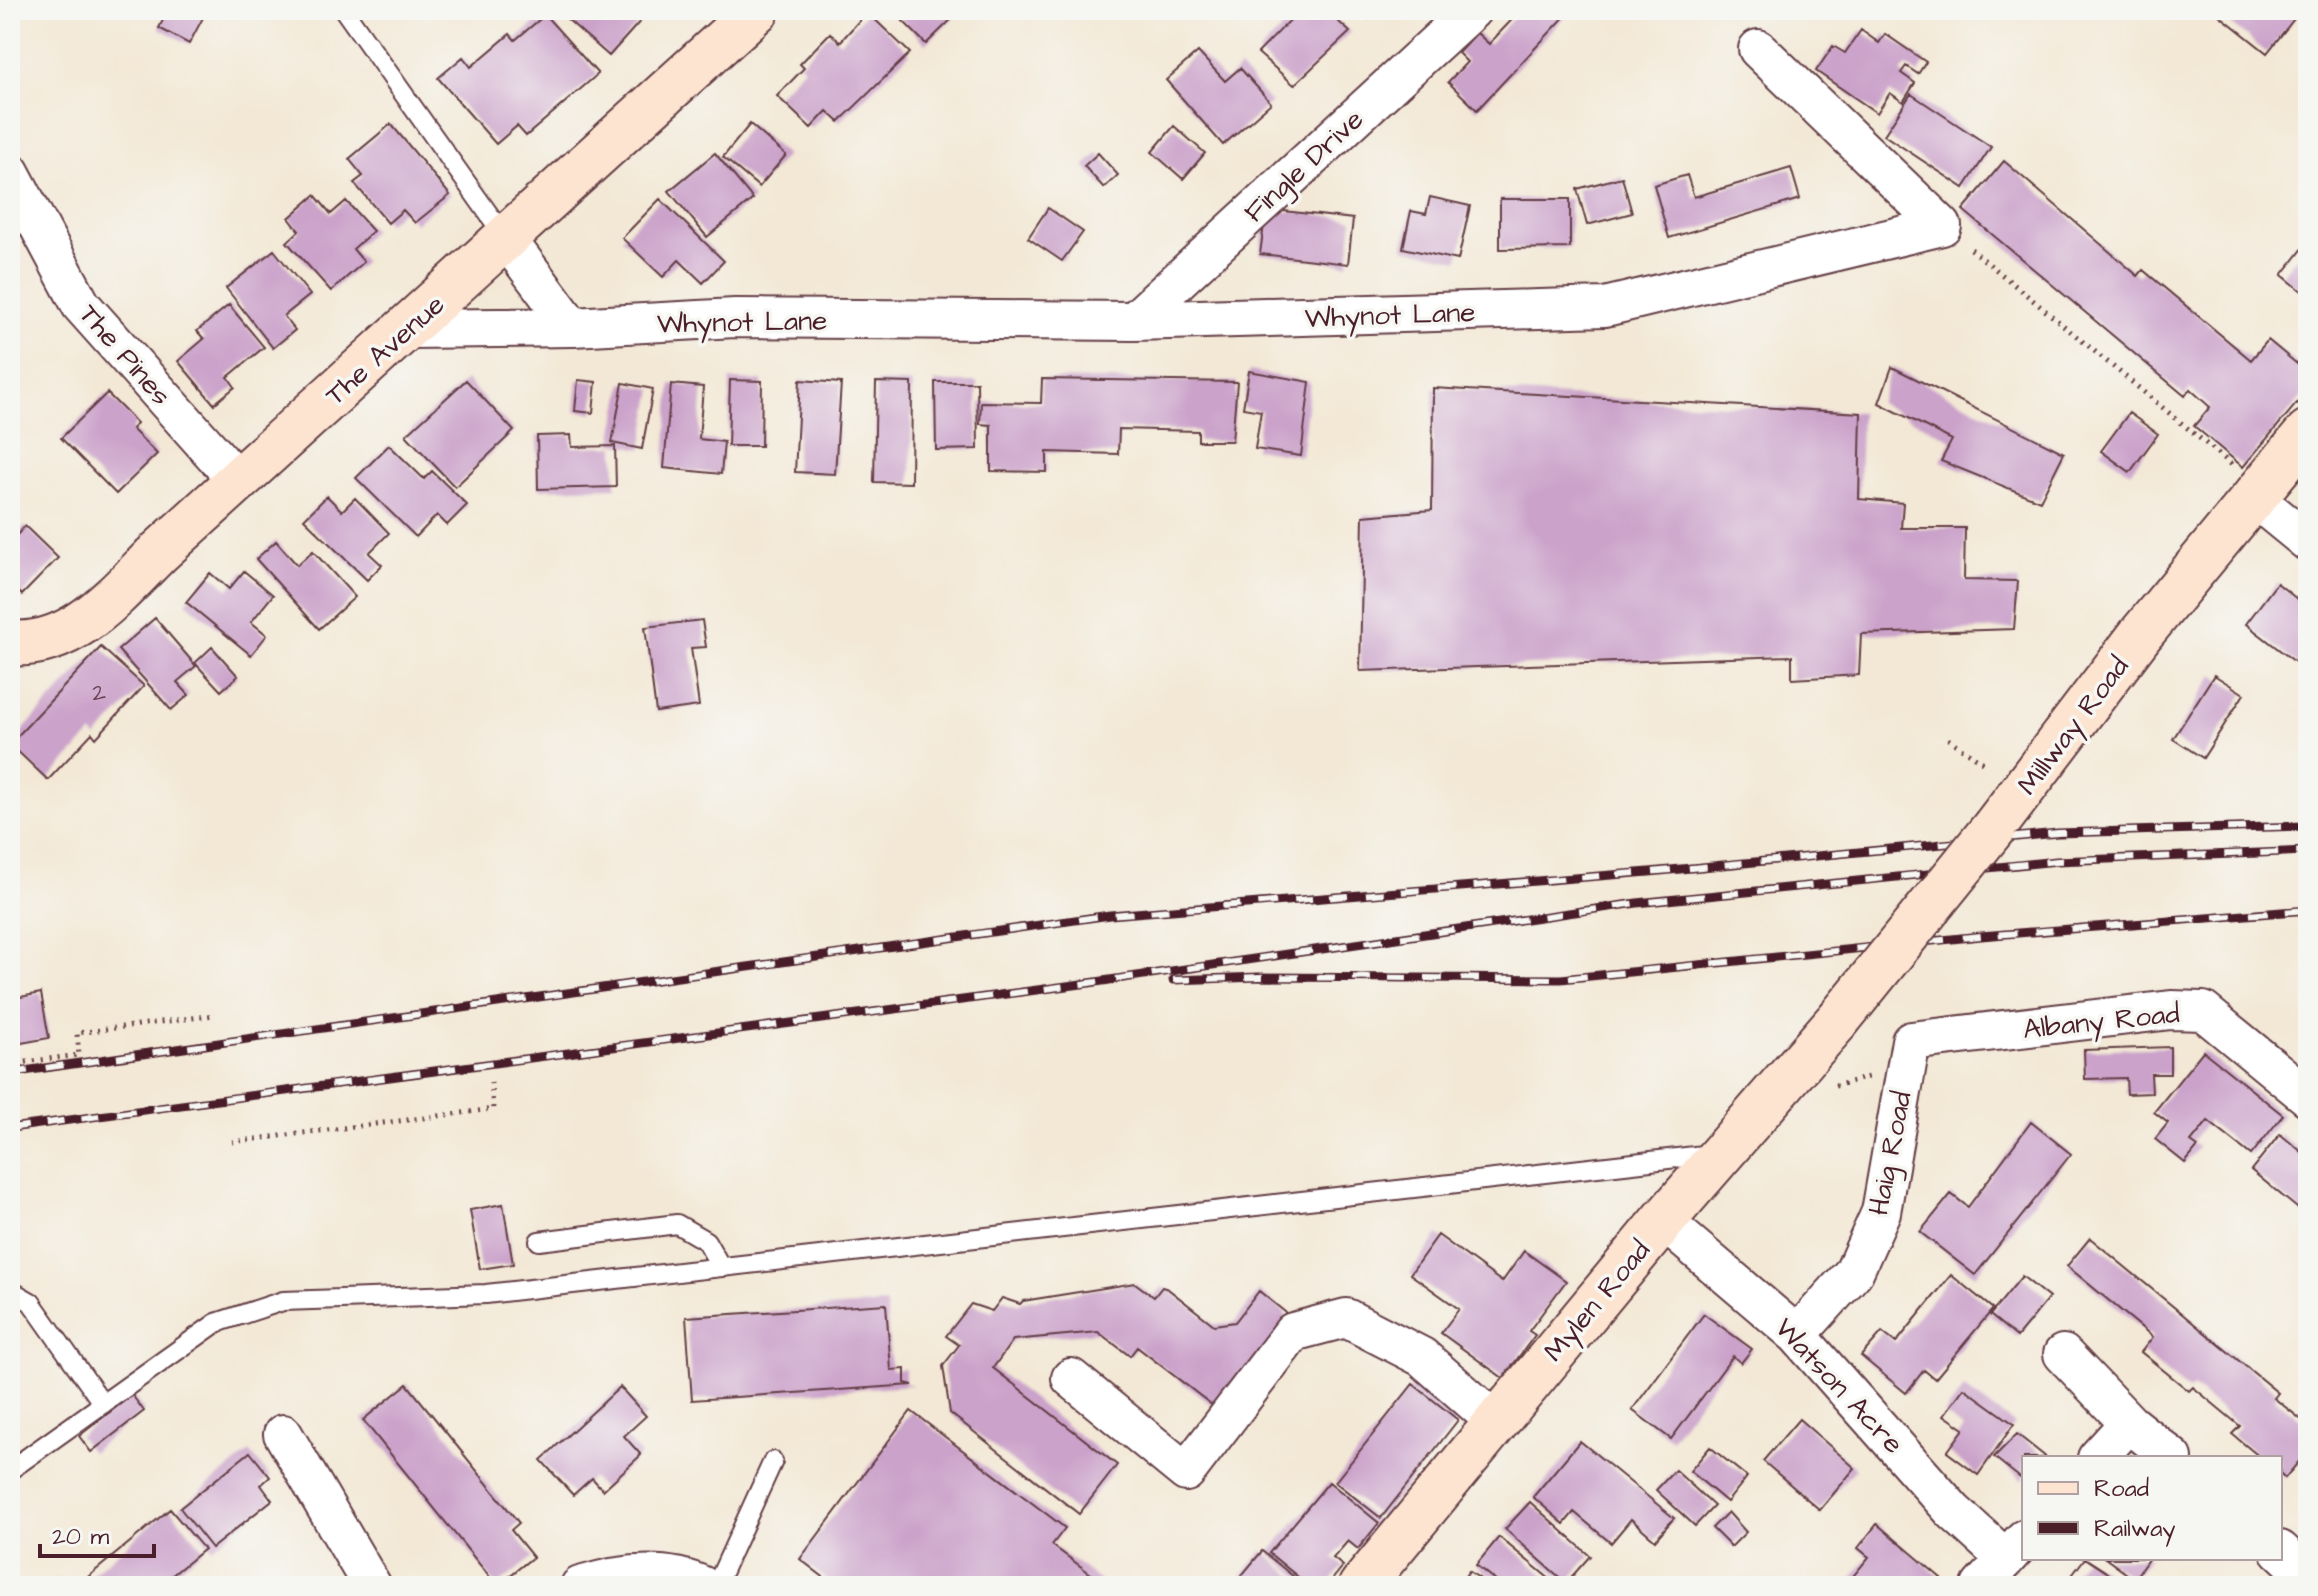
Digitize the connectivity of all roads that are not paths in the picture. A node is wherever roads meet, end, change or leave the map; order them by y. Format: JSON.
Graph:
{"nodes":[{"id":1,"x":344,"y":10,"type":"edge"},
{"id":2,"x":757,"y":10,"type":"edge"},
{"id":3,"x":1472,"y":10,"type":"edge"},
{"id":4,"x":1758,"y":49,"type":"dead end"},
{"id":5,"x":10,"y":172,"type":"edge"},
{"id":6,"x":505,"y":237,"type":"junction"},
{"id":7,"x":1134,"y":321,"type":"junction"},
{"id":8,"x":572,"y":327,"type":"junction"},
{"id":9,"x":409,"y":329,"type":"junction"},
{"id":10,"x":2308,"y":432,"type":"edge"},
{"id":11,"x":237,"y":480,"type":"junction"},
{"id":12,"x":2244,"y":482,"type":"junction"},
{"id":13,"x":2308,"y":542,"type":"edge"},
{"id":14,"x":17,"y":655,"type":"edge"},
{"id":15,"x":1838,"y":1020,"type":"joint"},
{"id":16,"x":1911,"y":1041,"type":"joint"},
{"id":17,"x":2308,"y":1097,"type":"edge"},
{"id":18,"x":1722,"y":1153,"type":"junction"},
{"id":19,"x":1663,"y":1221,"type":"junction"},
{"id":20,"x":539,"y":1241,"type":"dead end"},
{"id":21,"x":721,"y":1267,"type":"junction"},
{"id":22,"x":10,"y":1290,"type":"edge"},
{"id":23,"x":1797,"y":1335,"type":"junction"},
{"id":24,"x":2063,"y":1354,"type":"dead end"},
{"id":25,"x":1071,"y":1378,"type":"dead end"},
{"id":26,"x":103,"y":1404,"type":"junction"},
{"id":27,"x":1495,"y":1421,"type":"junction"},
{"id":28,"x":2129,"y":1423,"type":"junction"},
{"id":29,"x":283,"y":1434,"type":"dead end"},
{"id":30,"x":2099,"y":1456,"type":"edge"},
{"id":31,"x":2170,"y":1456,"type":"edge"},
{"id":32,"x":773,"y":1461,"type":"dead end"},
{"id":33,"x":10,"y":1470,"type":"edge"},
{"id":34,"x":2282,"y":1552,"type":"edge"},
{"id":35,"x":2004,"y":1562,"type":"edge"},
{"id":36,"x":2308,"y":1576,"type":"edge"},
{"id":37,"x":372,"y":1586,"type":"edge"},
{"id":38,"x":580,"y":1586,"type":"edge"},
{"id":39,"x":703,"y":1586,"type":"edge"},
{"id":40,"x":716,"y":1586,"type":"edge"},
{"id":41,"x":1361,"y":1586,"type":"edge"}],
"edges":[{"from":1,"to":6,"type":"lane"},
{"from":2,"to":6,"type":"street","name":"The Avenue"},
{"from":3,"to":7,"type":"street","name":"Fingle Drive"},
{"from":4,"to":7,"type":"street","name":"Whynot Lane"},
{"from":5,"to":11,"type":"street","name":"The Pines"},
{"from":6,"to":8,"type":"street"},
{"from":6,"to":9,"type":"street","name":"The Avenue"},
{"from":7,"to":8,"type":"street","name":"Whynot Lane"},
{"from":8,"to":9,"type":"street","name":"Whynot Lane"},
{"from":9,"to":11,"type":"street","name":"The Avenue"},
{"from":10,"to":12,"type":"street","name":"Millway Road"},
{"from":11,"to":14,"type":"street","name":"The Avenue"},
{"from":12,"to":13,"type":"street"},
{"from":12,"to":15,"type":"street","name":"Millway Road","bridge":true},
{"from":15,"to":18,"type":"street","name":"Mylen Road"},
{"from":16,"to":17,"type":"street","name":"Albany Road"},
{"from":16,"to":23,"type":"street","name":"Haig Road"},
{"from":18,"to":19,"type":"street","name":"Mylen Road"},
{"from":18,"to":21,"type":"lane"},
{"from":19,"to":23,"type":"street","name":"Watson Acre"},
{"from":19,"to":27,"type":"street","name":"Mylen Road"},
{"from":20,"to":21,"type":"lane"},
{"from":21,"to":26,"type":"lane"},
{"from":22,"to":26,"type":"lane"},
{"from":23,"to":35,"type":"street","name":"Watson Acre"},
{"from":24,"to":28,"type":"street"},
{"from":25,"to":27,"type":"street"},
{"from":26,"to":33,"type":"lane"},
{"from":27,"to":41,"type":"street","name":"Mylen Road"},
{"from":28,"to":30,"type":"street"},
{"from":28,"to":31,"type":"street"},
{"from":29,"to":37,"type":"street"},
{"from":32,"to":40,"type":"lane"},
{"from":34,"to":36,"type":"street"},
{"from":38,"to":39,"type":"street"}]}
